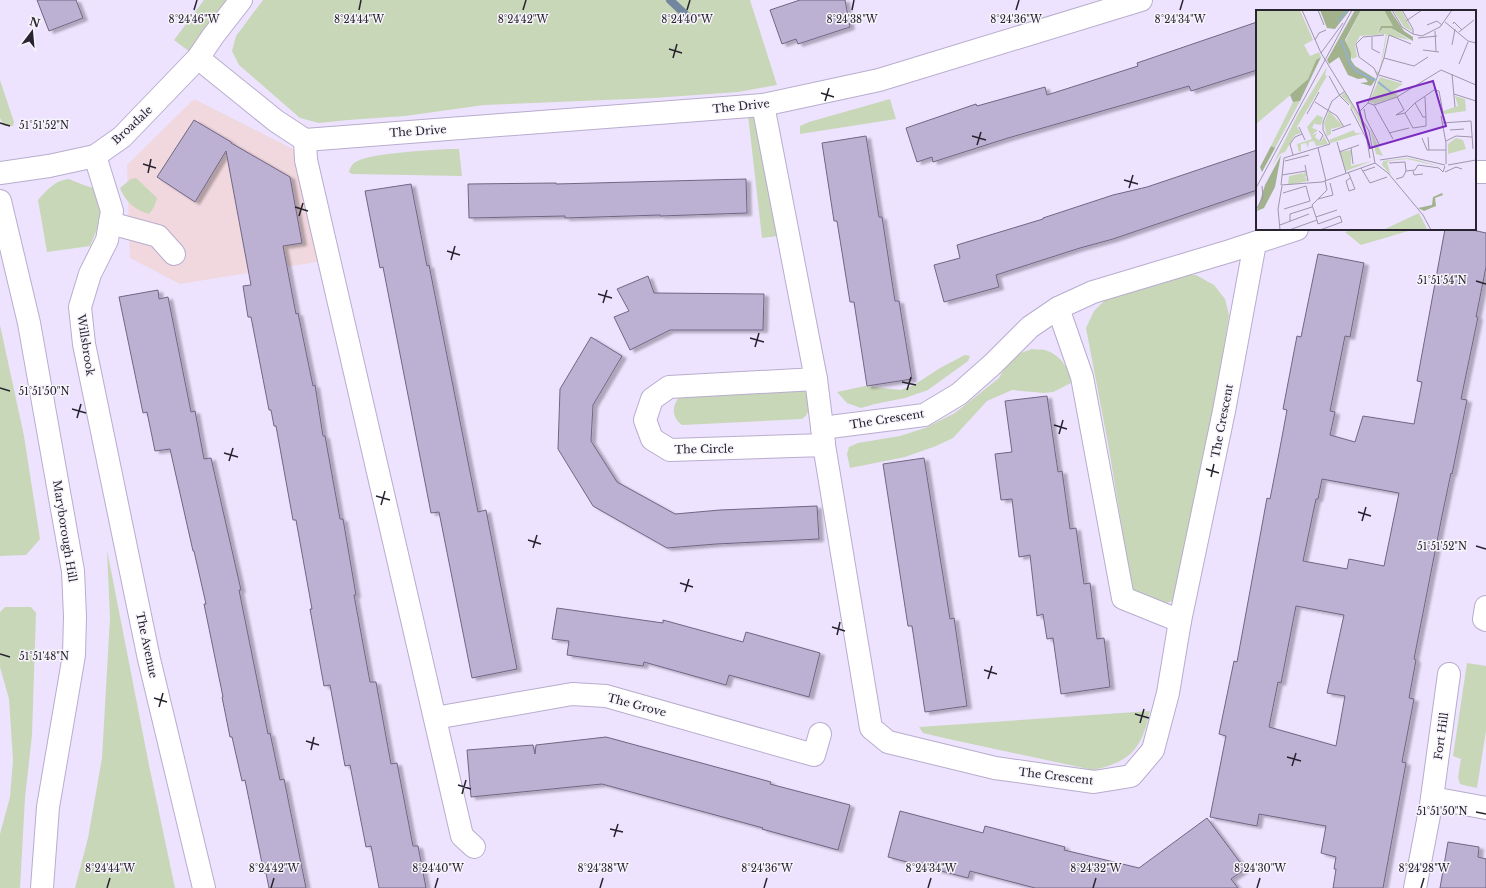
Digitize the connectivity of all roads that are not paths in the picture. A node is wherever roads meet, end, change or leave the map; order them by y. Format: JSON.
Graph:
{"nodes":[{"id":1,"x":241,"y":0,"type":"edge"},
{"id":2,"x":1141,"y":0,"type":"edge"},
{"id":3,"x":198,"y":58,"type":"junction"},
{"id":4,"x":763,"y":105,"type":"junction"},
{"id":5,"x":306,"y":140,"type":"junction"},
{"id":6,"x":95,"y":156,"type":"junction"},
{"id":7,"x":0,"y":173,"type":"edge"},
{"id":8,"x":0,"y":200,"type":"edge"},
{"id":9,"x":110,"y":223,"type":"junction"},
{"id":10,"x":1294,"y":230,"type":"edge"},
{"id":11,"x":1255,"y":243,"type":"junction"},
{"id":12,"x":174,"y":254,"type":"dead end"},
{"id":13,"x":1058,"y":308,"type":"junction"},
{"id":14,"x":816,"y":379,"type":"junction"},
{"id":15,"x":823,"y":437,"type":"junction"},
{"id":16,"x":110,"y":470,"type":"joint"},
{"id":17,"x":1486,"y":607,"type":"edge"},
{"id":18,"x":1486,"y":620,"type":"edge"},
{"id":19,"x":1180,"y":621,"type":"junction"},
{"id":20,"x":1449,"y":674,"type":"dead end"},
{"id":21,"x":435,"y":718,"type":"junction"},
{"id":22,"x":820,"y":734,"type":"dead end"},
{"id":23,"x":1432,"y":798,"type":"junction"},
{"id":24,"x":1486,"y":808,"type":"edge"},
{"id":25,"x":474,"y":847,"type":"dead end"},
{"id":26,"x":42,"y":888,"type":"edge"},
{"id":27,"x":204,"y":888,"type":"edge"},
{"id":28,"x":1415,"y":888,"type":"edge"}],
"edges":[{"from":1,"to":3,"type":"street","name":"Broadale"},
{"from":2,"to":4,"type":"street","name":"The Drive"},
{"from":3,"to":5,"type":"street"},
{"from":3,"to":6,"type":"street","name":"Broadale"},
{"from":4,"to":5,"type":"street","name":"The Drive"},
{"from":4,"to":14,"type":"street"},
{"from":5,"to":21,"type":"street"},
{"from":6,"to":7,"type":"street","name":"Broadale"},
{"from":6,"to":9,"type":"street","name":"Willsbrook"},
{"from":8,"to":26,"type":"street","name":"Maryborough Hill"},
{"from":9,"to":12,"type":"street"},
{"from":9,"to":16,"type":"street","name":"Willsbrook"},
{"from":10,"to":11,"type":"street","name":"The Crescent"},
{"from":11,"to":13,"type":"street","name":"The Crescent"},
{"from":11,"to":19,"type":"street","name":"The Crescent"},
{"from":13,"to":15,"type":"street","name":"The Crescent"},
{"from":13,"to":19,"type":"street"},
{"from":14,"to":15,"type":"street"},
{"from":14,"to":15,"type":"street","name":"The Circle"},
{"from":15,"to":19,"type":"street","name":"The Crescent"},
{"from":16,"to":27,"type":"street","name":"The Avenue"},
{"from":17,"to":18,"type":"street"},
{"from":20,"to":23,"type":"street","name":"Fort Hill"},
{"from":21,"to":22,"type":"street","name":"The Grove"},
{"from":21,"to":25,"type":"street"},
{"from":23,"to":24,"type":"street"},
{"from":23,"to":28,"type":"street","name":"Fort Hill"}]}
